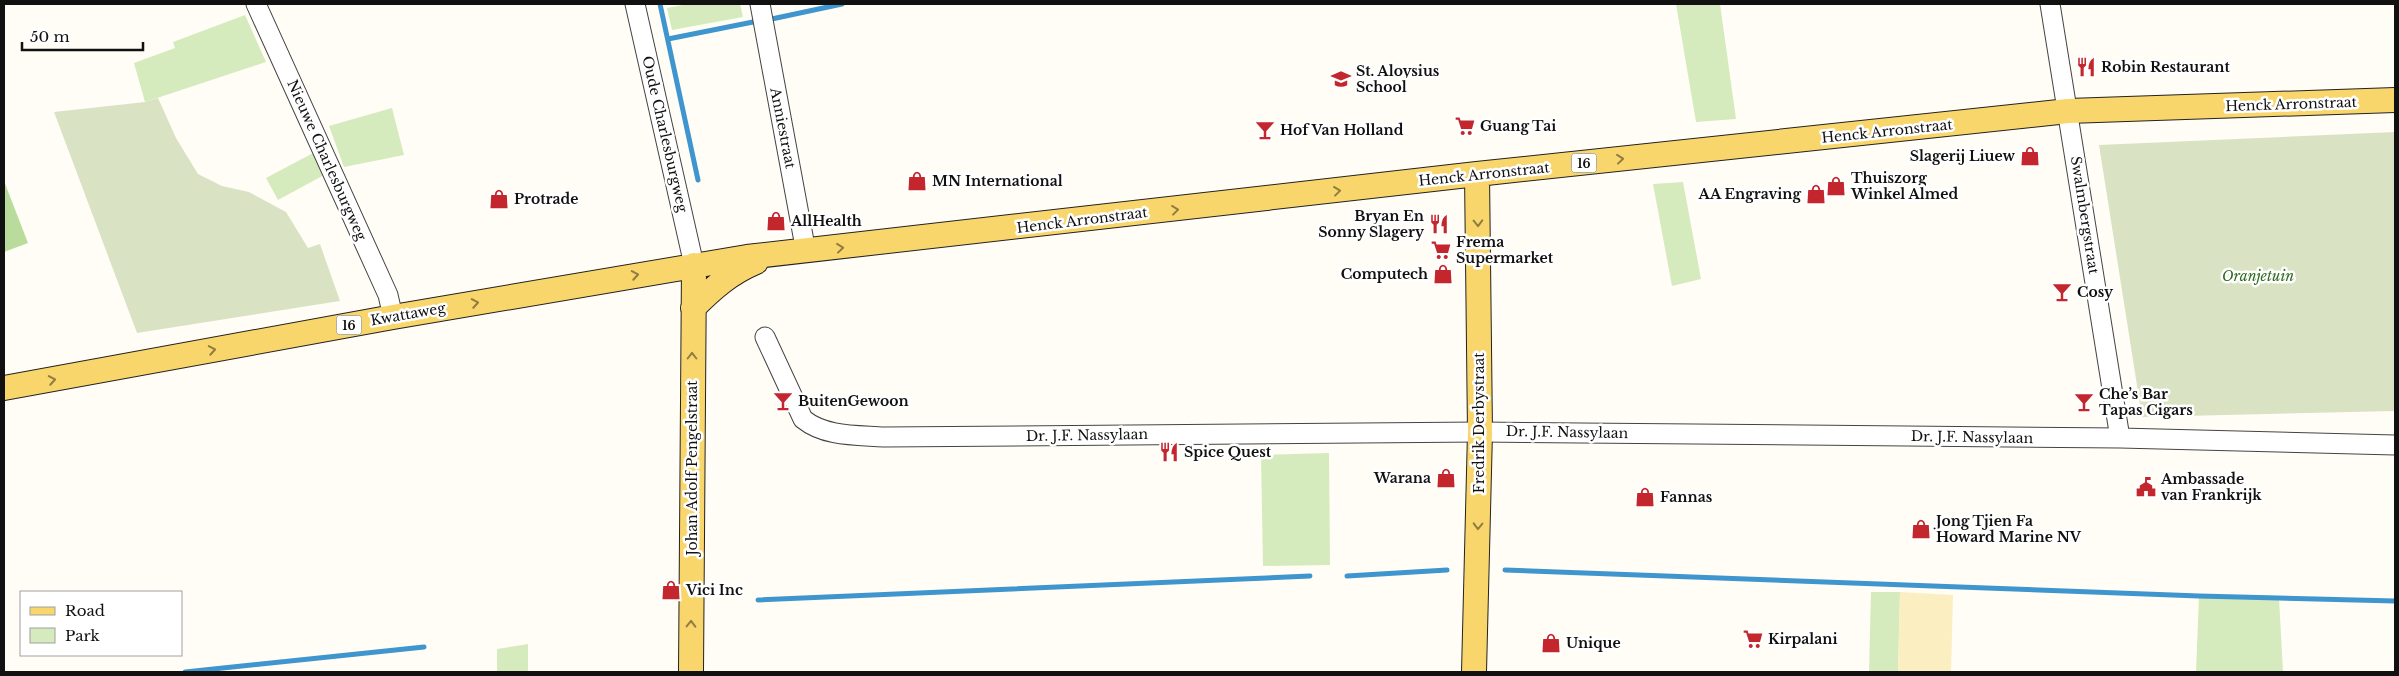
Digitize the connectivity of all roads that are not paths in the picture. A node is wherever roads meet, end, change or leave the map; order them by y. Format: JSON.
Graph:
{"nodes":[{"id":1,"x":256,"y":4,"type":"edge"},
{"id":2,"x":635,"y":4,"type":"edge"},
{"id":3,"x":760,"y":4,"type":"edge"},
{"id":4,"x":2050,"y":4,"type":"edge"},
{"id":5,"x":2395,"y":100,"type":"edge"},
{"id":6,"x":2068,"y":111,"type":"junction"},
{"id":7,"x":1477,"y":174,"type":"junction"},
{"id":8,"x":806,"y":252,"type":"junction"},
{"id":9,"x":774,"y":254,"type":"junction"},
{"id":10,"x":694,"y":264,"type":"junction"},
{"id":11,"x":693,"y":308,"type":"junction"},
{"id":12,"x":393,"y":317,"type":"junction"},
{"id":13,"x":765,"y":336,"type":"dead end"},
{"id":14,"x":4,"y":388,"type":"edge"},
{"id":15,"x":1480,"y":432,"type":"junction"},
{"id":16,"x":2120,"y":438,"type":"junction"},
{"id":17,"x":2395,"y":445,"type":"edge"},
{"id":18,"x":690,"y":672,"type":"edge"},
{"id":19,"x":1474,"y":672,"type":"edge"}],
"edges":[{"from":1,"to":12,"type":"street","name":"Nieuwe Charlesburgweg"},
{"from":2,"to":10,"type":"street","name":"Oude Charlesburgweg"},
{"from":3,"to":8,"type":"street","name":"Anniestraat"},
{"from":4,"to":6,"type":"street","name":"Swalmbergstraat"},
{"from":5,"to":6,"type":"main road","name":"Henck Arronstraat","number":"16"},
{"from":7,"to":6,"type":"main road","name":"Henck Arronstraat","number":"16","one_way":true},
{"from":6,"to":16,"type":"street","name":"Swalmbergstraat"},
{"from":8,"to":7,"type":"main road","name":"Henck Arronstraat","number":"16","one_way":true},
{"from":7,"to":15,"type":"main road","name":"Fredrik Derbystraat","one_way":true},
{"from":8,"to":9,"type":"main road","name":"Henck Arronstraat","number":"16"},
{"from":9,"to":10,"type":"main road","name":"Henck Arronstraat","number":"16"},
{"from":9,"to":11,"type":"main road"},
{"from":10,"to":11,"type":"main road","name":"Johan Adolf Pengelstraat"},
{"from":12,"to":10,"type":"main road","name":"Kwattaweg","number":"16","one_way":true},
{"from":18,"to":11,"type":"main road","name":"Johan Adolf Pengelstraat","one_way":true},
{"from":14,"to":12,"type":"main road","name":"Kwattaweg","number":"16","one_way":true},
{"from":13,"to":15,"type":"street","name":"Dr. J.F. Nassylaan"},
{"from":15,"to":16,"type":"street","name":"Dr. J.F. Nassylaan"},
{"from":15,"to":19,"type":"main road","name":"Fredrik Derbystraat","one_way":true},
{"from":16,"to":17,"type":"street","name":"Dr. J.F. Nassylaan"}]}
